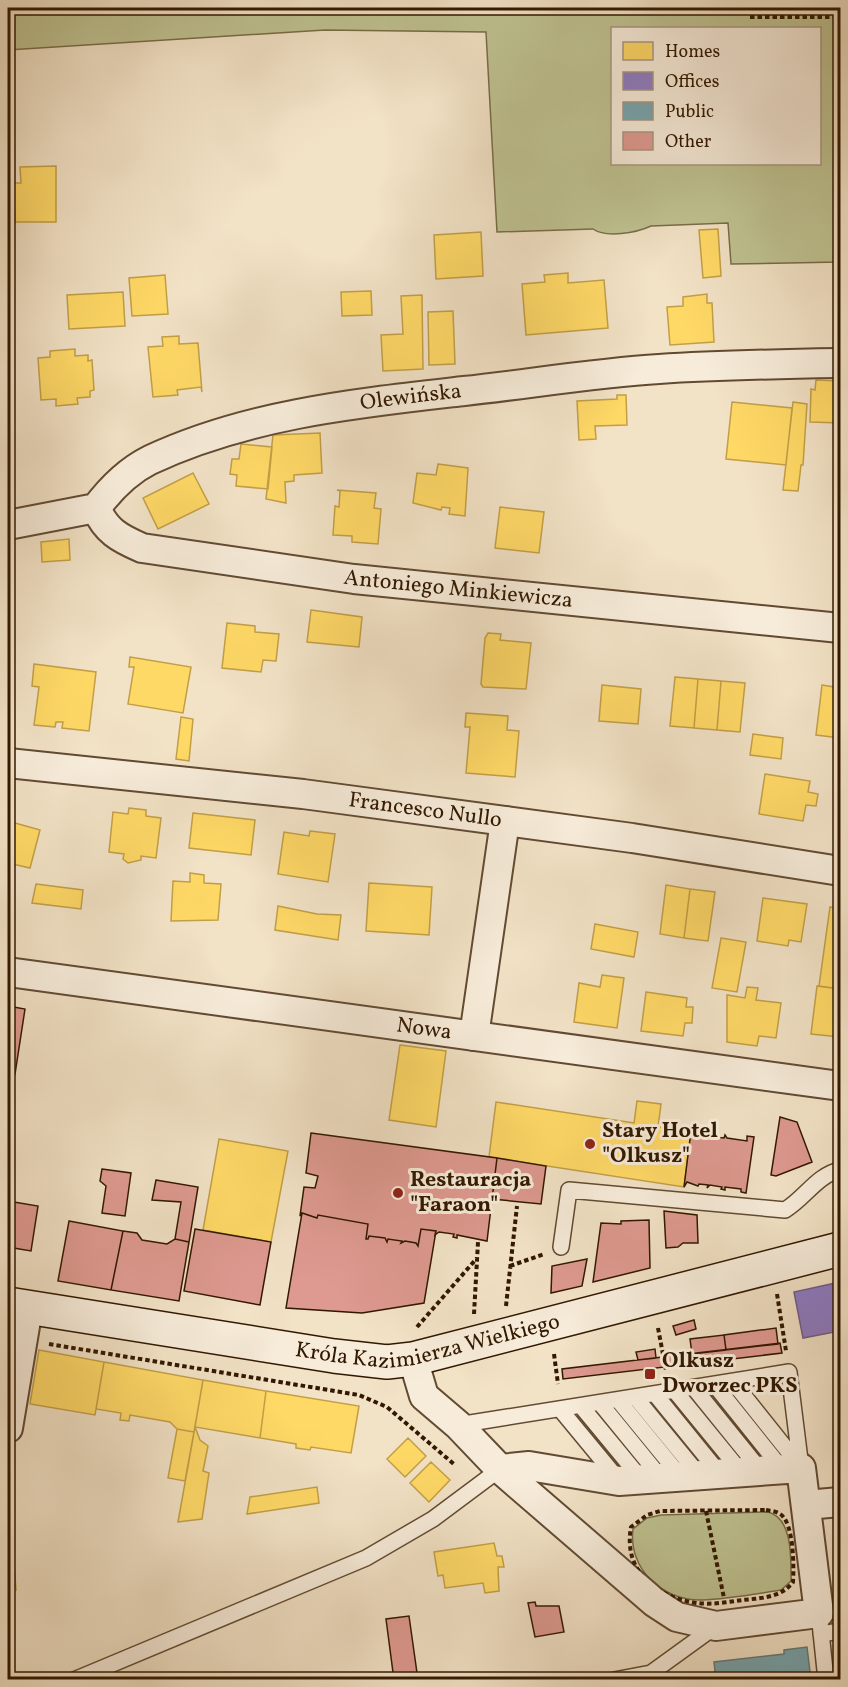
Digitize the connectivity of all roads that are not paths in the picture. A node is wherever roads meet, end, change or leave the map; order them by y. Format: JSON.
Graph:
{"nodes":[{"id":1,"x":840,"y":363,"type":"edge"},
{"id":2,"x":96,"y":508,"type":"junction"},
{"id":3,"x":8,"y":525,"type":"edge"},
{"id":4,"x":840,"y":628,"type":"edge"},
{"id":5,"x":8,"y":763,"type":"edge"},
{"id":6,"x":505,"y":821,"type":"junction"},
{"id":7,"x":840,"y":871,"type":"edge"},
{"id":8,"x":8,"y":972,"type":"edge"},
{"id":9,"x":474,"y":1036,"type":"junction"},
{"id":10,"x":840,"y":1086,"type":"edge"},
{"id":11,"x":840,"y":1170,"type":"edge"},
{"id":12,"x":561,"y":1247,"type":"road end"},
{"id":13,"x":840,"y":1249,"type":"edge"},
{"id":14,"x":18,"y":1306,"type":"edge"},
{"id":15,"x":415,"y":1343,"type":"junction"},
{"id":16,"x":733,"y":1382,"type":"junction"},
{"id":17,"x":714,"y":1384,"type":"junction"},
{"id":18,"x":694,"y":1388,"type":"junction"},
{"id":19,"x":675,"y":1391,"type":"junction"},
{"id":20,"x":655,"y":1394,"type":"junction"},
{"id":21,"x":636,"y":1398,"type":"junction"},
{"id":22,"x":618,"y":1400,"type":"junction"},
{"id":23,"x":600,"y":1403,"type":"junction"},
{"id":24,"x":581,"y":1406,"type":"junction"},
{"id":25,"x":560,"y":1409,"type":"junction"},
{"id":26,"x":458,"y":1425,"type":"junction"},
{"id":27,"x":8,"y":1428,"type":"edge"},
{"id":28,"x":500,"y":1469,"type":"junction"},
{"id":29,"x":711,"y":1475,"type":"junction"},
{"id":30,"x":840,"y":1502,"type":"edge"},
{"id":31,"x":806,"y":1505,"type":"junction"},
{"id":32,"x":720,"y":1614,"type":"junction"},
{"id":33,"x":820,"y":1623,"type":"junction"},
{"id":34,"x":840,"y":1631,"type":"edge"},
{"id":35,"x":74,"y":1680,"type":"edge"},
{"id":36,"x":614,"y":1680,"type":"edge"},
{"id":37,"x":826,"y":1680,"type":"edge"}],
"edges":[{"from":1,"to":2,"type":"street","name":"Olewińska"},
{"from":2,"to":3,"type":"street"},
{"from":2,"to":4,"type":"street","name":"Antoniego Minkiewicza"},
{"from":5,"to":6,"type":"street","name":"Francesco Nullo"},
{"from":6,"to":7,"type":"street","name":"Francesco Nullo"},
{"from":6,"to":9,"type":"street"},
{"from":8,"to":9,"type":"street","name":"Nowa"},
{"from":9,"to":10,"type":"street","name":"Nowa"},
{"from":11,"to":12,"type":"lane"},
{"from":13,"to":15,"type":"street","name":"Króla Kazimierza Wielkiego"},
{"from":14,"to":15,"type":"street","name":"Króla Kazimierza Wielkiego"},
{"from":14,"to":27,"type":"street"},
{"from":15,"to":26,"type":"street"},
{"from":16,"to":17,"type":"lane"},
{"from":16,"to":29,"type":"lane"},
{"from":16,"to":29,"type":"lane"},
{"from":17,"to":18,"type":"lane"},
{"from":17,"to":29,"type":"lane"},
{"from":18,"to":19,"type":"lane"},
{"from":18,"to":29,"type":"lane"},
{"from":19,"to":20,"type":"lane"},
{"from":19,"to":29,"type":"lane"},
{"from":20,"to":21,"type":"lane"},
{"from":20,"to":29,"type":"lane"},
{"from":21,"to":22,"type":"lane"},
{"from":21,"to":29,"type":"lane"},
{"from":22,"to":23,"type":"lane"},
{"from":22,"to":29,"type":"lane"},
{"from":23,"to":24,"type":"lane"},
{"from":23,"to":29,"type":"lane"},
{"from":24,"to":25,"type":"lane"},
{"from":24,"to":29,"type":"lane"},
{"from":25,"to":26,"type":"lane"},
{"from":25,"to":29,"type":"lane"},
{"from":26,"to":28,"type":"street"},
{"from":28,"to":29,"type":"street"},
{"from":28,"to":32,"type":"street"},
{"from":28,"to":35,"type":"lane"},
{"from":29,"to":31,"type":"street"},
{"from":30,"to":31,"type":"street"},
{"from":31,"to":33,"type":"street"},
{"from":32,"to":33,"type":"street"},
{"from":32,"to":36,"type":"lane"},
{"from":33,"to":34,"type":"lane"},
{"from":33,"to":37,"type":"lane"}]}
